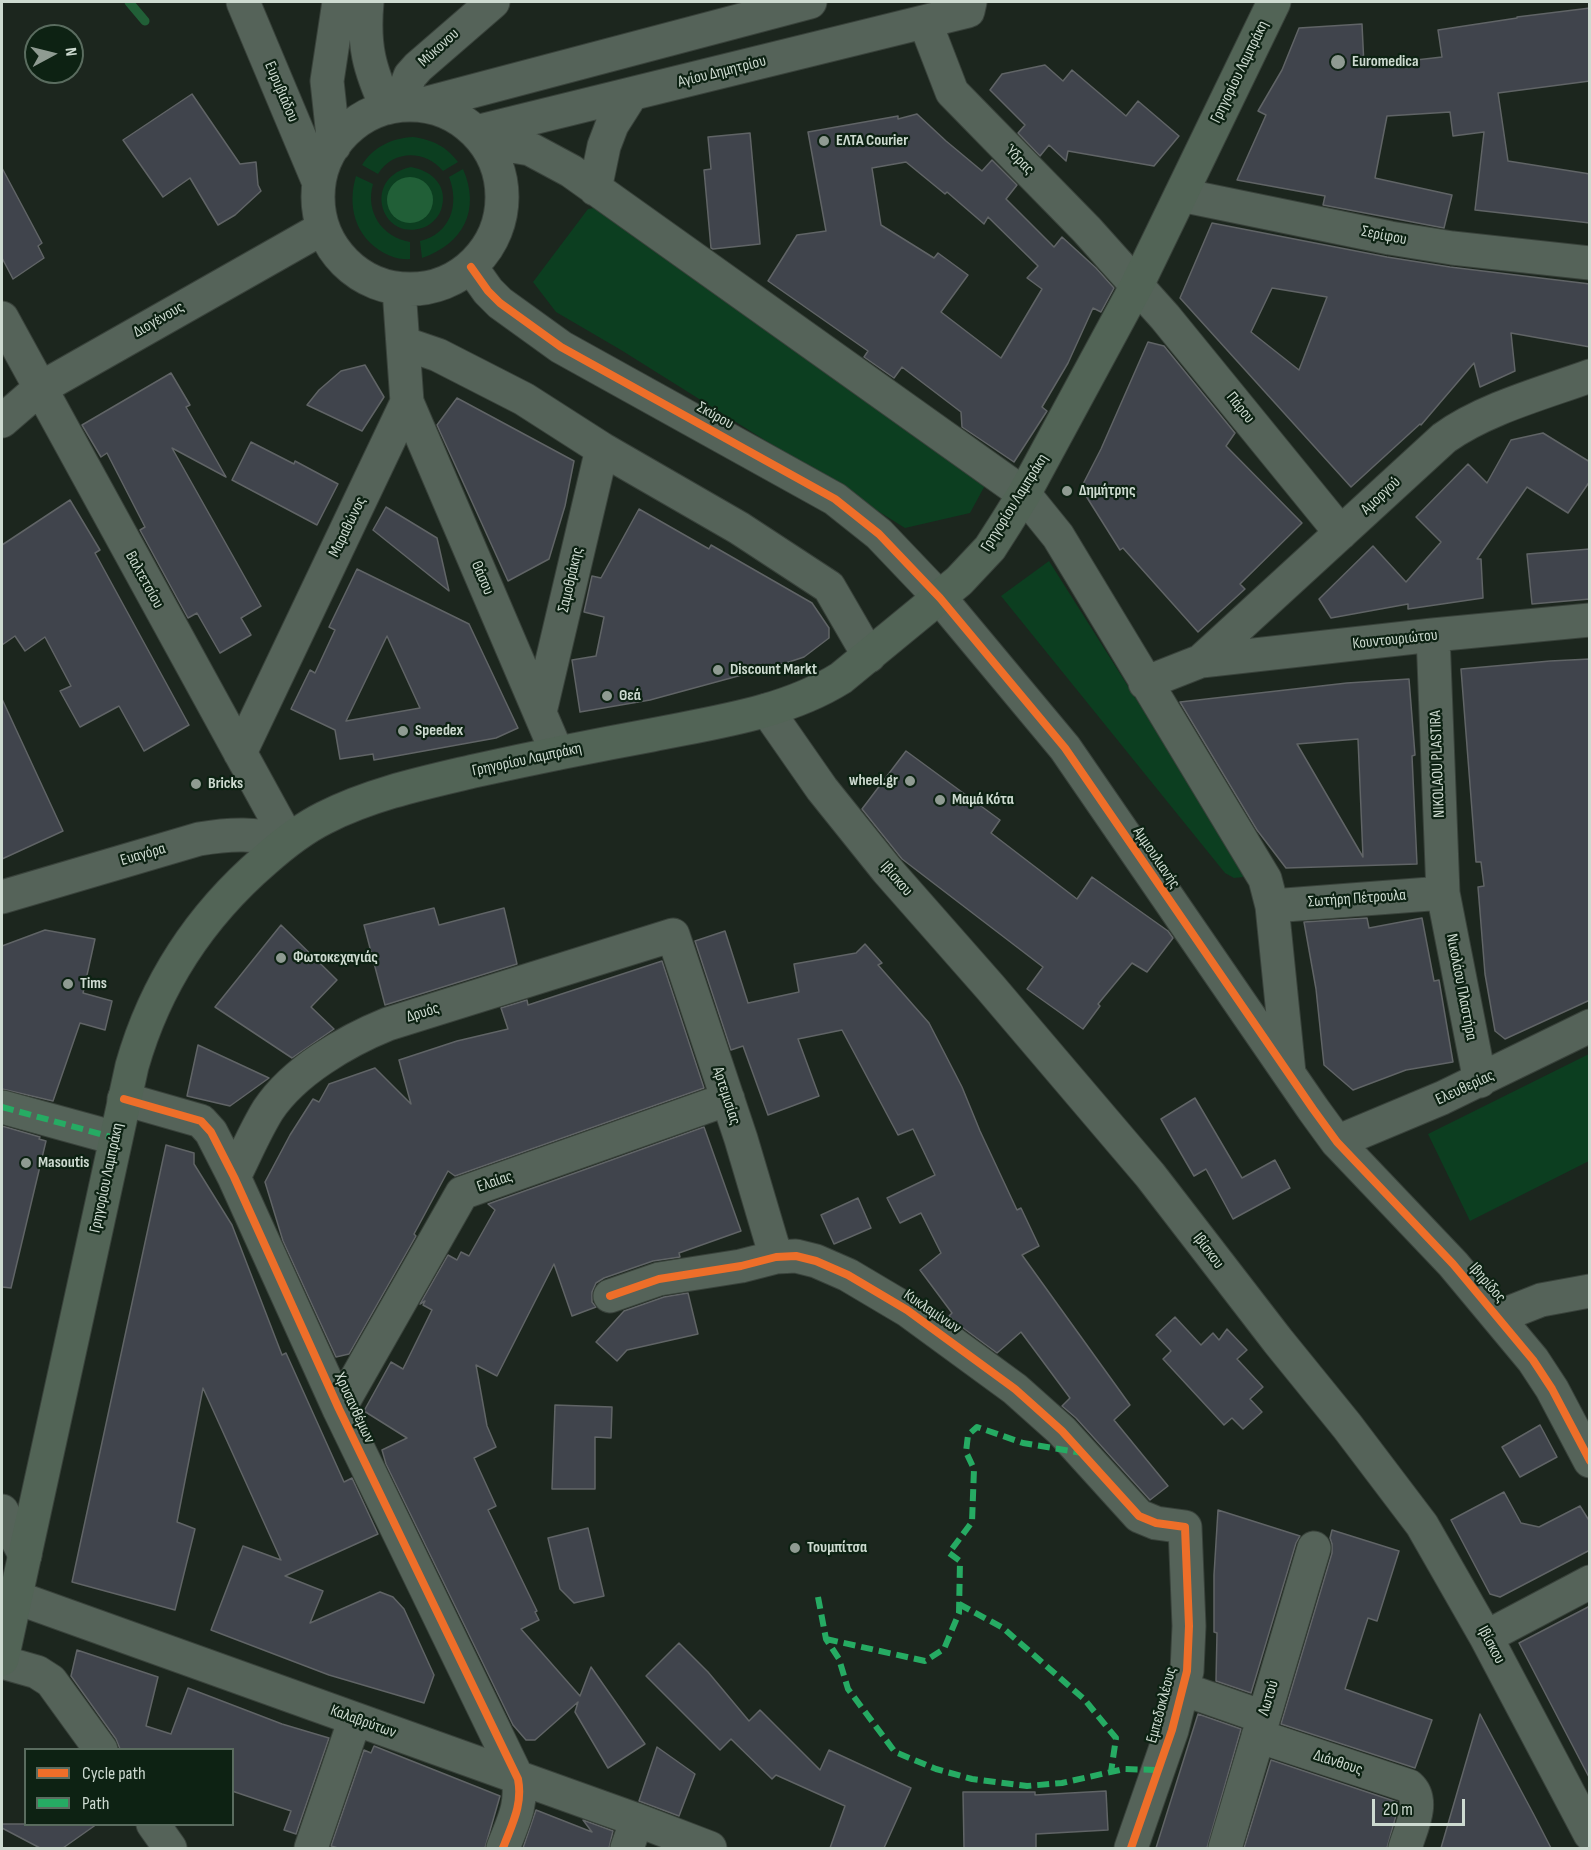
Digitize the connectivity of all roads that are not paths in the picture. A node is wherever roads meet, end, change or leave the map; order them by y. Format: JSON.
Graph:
{"nodes":[{"id":1,"x":243,"y":2,"type":"edge"},
{"id":2,"x":339,"y":2,"type":"edge"},
{"id":3,"x":367,"y":2,"type":"edge"},
{"id":4,"x":493,"y":2,"type":"edge"},
{"id":5,"x":810,"y":2,"type":"edge"},
{"id":6,"x":1274,"y":2,"type":"edge"},
{"id":7,"x":969,"y":6,"type":"edge"},
{"id":8,"x":925,"y":22,"type":"junction"},
{"id":9,"x":631,"y":95,"type":"junction"},
{"id":10,"x":402,"y":106,"type":"junction"},
{"id":11,"x":480,"y":137,"type":"junction"},
{"id":12,"x":334,"y":146,"type":"junction"},
{"id":13,"x":320,"y":183,"type":"junction"},
{"id":14,"x":595,"y":189,"type":"junction"},
{"id":15,"x":1181,"y":195,"type":"junction"},
{"id":16,"x":324,"y":228,"type":"junction"},
{"id":17,"x":1590,"y":263,"type":"edge"},
{"id":18,"x":471,"y":267,"type":"junction"},
{"id":19,"x":1137,"y":285,"type":"junction"},
{"id":20,"x":399,"y":289,"type":"junction"},
{"id":21,"x":2,"y":318,"type":"edge"},
{"id":22,"x":403,"y":343,"type":"junction"},
{"id":23,"x":1590,"y":376,"type":"edge"},
{"id":24,"x":39,"y":390,"type":"junction"},
{"id":25,"x":407,"y":402,"type":"junction"},
{"id":26,"x":2,"y":421,"type":"edge"},
{"id":27,"x":602,"y":448,"type":"junction"},
{"id":28,"x":1024,"y":494,"type":"junction"},
{"id":29,"x":1341,"y":533,"type":"junction"},
{"id":30,"x":940,"y":598,"type":"junction"},
{"id":31,"x":1590,"y":620,"type":"edge"},
{"id":32,"x":1432,"y":635,"type":"junction"},
{"id":33,"x":869,"y":656,"type":"junction"},
{"id":34,"x":1202,"y":661,"type":"junction"},
{"id":35,"x":1145,"y":684,"type":"junction"},
{"id":36,"x":767,"y":710,"type":"junction"},
{"id":37,"x":540,"y":712,"type":"junction"},
{"id":38,"x":240,"y":753,"type":"junction"},
{"id":39,"x":557,"y":753,"type":"junction"},
{"id":40,"x":288,"y":840,"type":"junction"},
{"id":41,"x":1443,"y":893,"type":"junction"},
{"id":42,"x":2,"y":897,"type":"edge"},
{"id":43,"x":1272,"y":906,"type":"junction"},
{"id":44,"x":673,"y":935,"type":"joint"},
{"id":45,"x":1590,"y":1026,"type":"edge"},
{"id":46,"x":1289,"y":1075,"type":"junction"},
{"id":47,"x":1480,"y":1081,"type":"junction"},
{"id":48,"x":124,"y":1099,"type":"junction"},
{"id":49,"x":728,"y":1099,"type":"junction"},
{"id":50,"x":2,"y":1107,"type":"edge"},
{"id":51,"x":115,"y":1138,"type":"junction"},
{"id":52,"x":1337,"y":1142,"type":"junction"},
{"id":53,"x":234,"y":1177,"type":"junction"},
{"id":54,"x":776,"y":1257,"type":"junction"},
{"id":55,"x":1590,"y":1291,"type":"edge"},
{"id":56,"x":609,"y":1296,"type":"dead end"},
{"id":57,"x":1498,"y":1317,"type":"junction"},
{"id":58,"x":339,"y":1409,"type":"junction"},
{"id":59,"x":1590,"y":1461,"type":"edge"},
{"id":60,"x":2,"y":1511,"type":"edge"},
{"id":61,"x":1185,"y":1527,"type":"joint"},
{"id":62,"x":1314,"y":1548,"type":"dead end"},
{"id":63,"x":24,"y":1555,"type":"junction"},
{"id":64,"x":1590,"y":1582,"type":"edge"},
{"id":65,"x":15,"y":1597,"type":"junction"},
{"id":66,"x":1486,"y":1637,"type":"junction"},
{"id":67,"x":2,"y":1661,"type":"edge"},
{"id":68,"x":1183,"y":1689,"type":"junction"},
{"id":69,"x":355,"y":1719,"type":"junction"},
{"id":70,"x":1260,"y":1727,"type":"junction"},
{"id":71,"x":100,"y":1748,"type":"edge"},
{"id":72,"x":518,"y":1779,"type":"junction"},
{"id":73,"x":154,"y":1826,"type":"edge"},
{"id":74,"x":632,"y":1834,"type":"edge"},
{"id":75,"x":1590,"y":1834,"type":"edge"},
{"id":76,"x":170,"y":1848,"type":"edge"},
{"id":77,"x":311,"y":1848,"type":"edge"},
{"id":78,"x":503,"y":1848,"type":"edge"},
{"id":79,"x":710,"y":1848,"type":"edge"},
{"id":80,"x":1131,"y":1848,"type":"edge"},
{"id":81,"x":1226,"y":1848,"type":"edge"},
{"id":82,"x":1405,"y":1848,"type":"edge"}],
"edges":[{"from":1,"to":13,"type":"street","name":"Ευρυβιάδου"},
{"from":2,"to":12,"type":"street"},
{"from":3,"to":10,"type":"street"},
{"from":4,"to":10,"type":"street","name":"Μύκονου"},
{"from":5,"to":10,"type":"street"},
{"from":6,"to":15,"type":"main road","name":"Γρηγορίου Λαμπράκη"},
{"from":7,"to":8,"type":"street","name":"Αγίου Δημητρίου"},
{"from":8,"to":9,"type":"street","name":"Αγίου Δημητρίου"},
{"from":8,"to":19,"type":"street","name":"Ύδρας"},
{"from":9,"to":11,"type":"street","name":"Αγίου Δημητρίου"},
{"from":9,"to":14,"type":"street"},
{"from":10,"to":11,"type":"street"},
{"from":10,"to":12,"type":"street"},
{"from":11,"to":14,"type":"street"},
{"from":11,"to":18,"type":"street"},
{"from":12,"to":13,"type":"street"},
{"from":13,"to":16,"type":"street"},
{"from":14,"to":28,"type":"street"},
{"from":15,"to":17,"type":"street","name":"Σερίφου"},
{"from":15,"to":19,"type":"main road","name":"Γρηγορίου Λαμπράκη"},
{"from":16,"to":20,"type":"street"},
{"from":16,"to":24,"type":"street","name":"Διογένους"},
{"from":18,"to":20,"type":"street"},
{"from":18,"to":30,"type":"street","name":"Σκύρου"},
{"from":19,"to":28,"type":"main road","name":"Γρηγορίου Λαμπράκη"},
{"from":19,"to":29,"type":"street","name":"Πάρου"},
{"from":20,"to":22,"type":"street","name":"Μαραθώνος"},
{"from":21,"to":24,"type":"street","name":"Βαλτετσίου"},
{"from":22,"to":25,"type":"street","name":"Μαραθώνος"},
{"from":22,"to":27,"type":"street"},
{"from":23,"to":29,"type":"street","name":"Αμοργού"},
{"from":24,"to":26,"type":"street","name":"Διογένους"},
{"from":24,"to":38,"type":"street","name":"Βαλτετσίου"},
{"from":25,"to":37,"type":"street","name":"Θάσου"},
{"from":25,"to":38,"type":"street","name":"Μαραθώνος"},
{"from":27,"to":33,"type":"street"},
{"from":27,"to":37,"type":"street","name":"Σαμοθράκης"},
{"from":28,"to":30,"type":"main road","name":"Γρηγορίου Λαμπράκη"},
{"from":28,"to":35,"type":"street","name":"Αμμουλιανής"},
{"from":29,"to":34,"type":"street","name":"Αμοργού"},
{"from":30,"to":33,"type":"main road","name":"Γρηγορίου Λαμπράκη"},
{"from":30,"to":46,"type":"street","name":"Αμμουλιανής"},
{"from":31,"to":32,"type":"street","name":"Κουντουριώτου"},
{"from":32,"to":34,"type":"street","name":"Κουντουριώτου"},
{"from":32,"to":41,"type":"street","name":"NIKOLAOU PLASTIRA"},
{"from":33,"to":36,"type":"main road","name":"Γρηγορίου Λαμπράκη"},
{"from":34,"to":35,"type":"street"},
{"from":35,"to":43,"type":"street","name":"Αμμουλιανής"},
{"from":36,"to":39,"type":"main road","name":"Γρηγορίου Λαμπράκη"},
{"from":36,"to":66,"type":"street","name":"Ιβίσκου"},
{"from":37,"to":39,"type":"street","name":"Θάσου"},
{"from":38,"to":40,"type":"street","name":"Βαλτετσίου"},
{"from":39,"to":40,"type":"main road","name":"Γρηγορίου Λαμπράκη"},
{"from":40,"to":42,"type":"street","name":"Ευαγόρα"},
{"from":40,"to":48,"type":"main road","name":"Γρηγορίου Λαμπράκη"},
{"from":41,"to":43,"type":"street","name":"Σωτήρη Πέτρουλα"},
{"from":41,"to":47,"type":"street","name":"Νικολάου Πλαστήρα"},
{"from":43,"to":46,"type":"street","name":"Αμμουλιανής"},
{"from":44,"to":49,"type":"street","name":"Αρτεμισίας"},
{"from":44,"to":53,"type":"street","name":"Δρυός"},
{"from":45,"to":47,"type":"street","name":"Ελευθερίας"},
{"from":46,"to":52,"type":"street","name":"Αμμουλιανής"},
{"from":47,"to":52,"type":"street","name":"Ελευθερίας"},
{"from":48,"to":51,"type":"main road","name":"Γρηγορίου Λαμπράκη"},
{"from":48,"to":53,"type":"street","name":"Χρυσανθέμων"},
{"from":49,"to":54,"type":"street","name":"Αρτεμισίας"},
{"from":49,"to":58,"type":"street","name":"Ελαίας"},
{"from":50,"to":51,"type":"street"},
{"from":51,"to":63,"type":"main road","name":"Γρηγορίου Λαμπράκη"},
{"from":52,"to":57,"type":"street","name":"Ιβηρίδος"},
{"from":53,"to":58,"type":"street","name":"Χρυσανθέμων"},
{"from":54,"to":56,"type":"street","name":"Κυκλαμίνων"},
{"from":54,"to":61,"type":"street","name":"Κυκλαμίνων"},
{"from":55,"to":57,"type":"street"},
{"from":57,"to":59,"type":"street","name":"Ιβηρίδος"},
{"from":58,"to":72,"type":"street","name":"Χρυσανθέμων"},
{"from":60,"to":63,"type":"street"},
{"from":61,"to":68,"type":"street","name":"Εμπεδοκλέους"},
{"from":62,"to":70,"type":"street","name":"Λωτού"},
{"from":63,"to":65,"type":"main road","name":"Γρηγορίου Λαμπράκη"},
{"from":64,"to":66,"type":"street"},
{"from":65,"to":67,"type":"main road","name":"Γρηγορίου Λαμπράκη"},
{"from":65,"to":69,"type":"street","name":"Καλαβρύτων"},
{"from":66,"to":75,"type":"street","name":"Ιβίσκου"},
{"from":67,"to":71,"type":"street"},
{"from":68,"to":70,"type":"street","name":"Διάνθους"},
{"from":68,"to":80,"type":"street","name":"Εμπεδοκλέους"},
{"from":69,"to":72,"type":"street","name":"Καλαβρύτων"},
{"from":69,"to":77,"type":"street"},
{"from":70,"to":81,"type":"street","name":"Λωτού"},
{"from":70,"to":82,"type":"street","name":"Διάνθους"},
{"from":72,"to":74,"type":"street","name":"Καλαβρύτων"},
{"from":72,"to":78,"type":"street"},
{"from":73,"to":76,"type":"street"},
{"from":74,"to":79,"type":"street","name":"Καλαβρύτων"}]}
